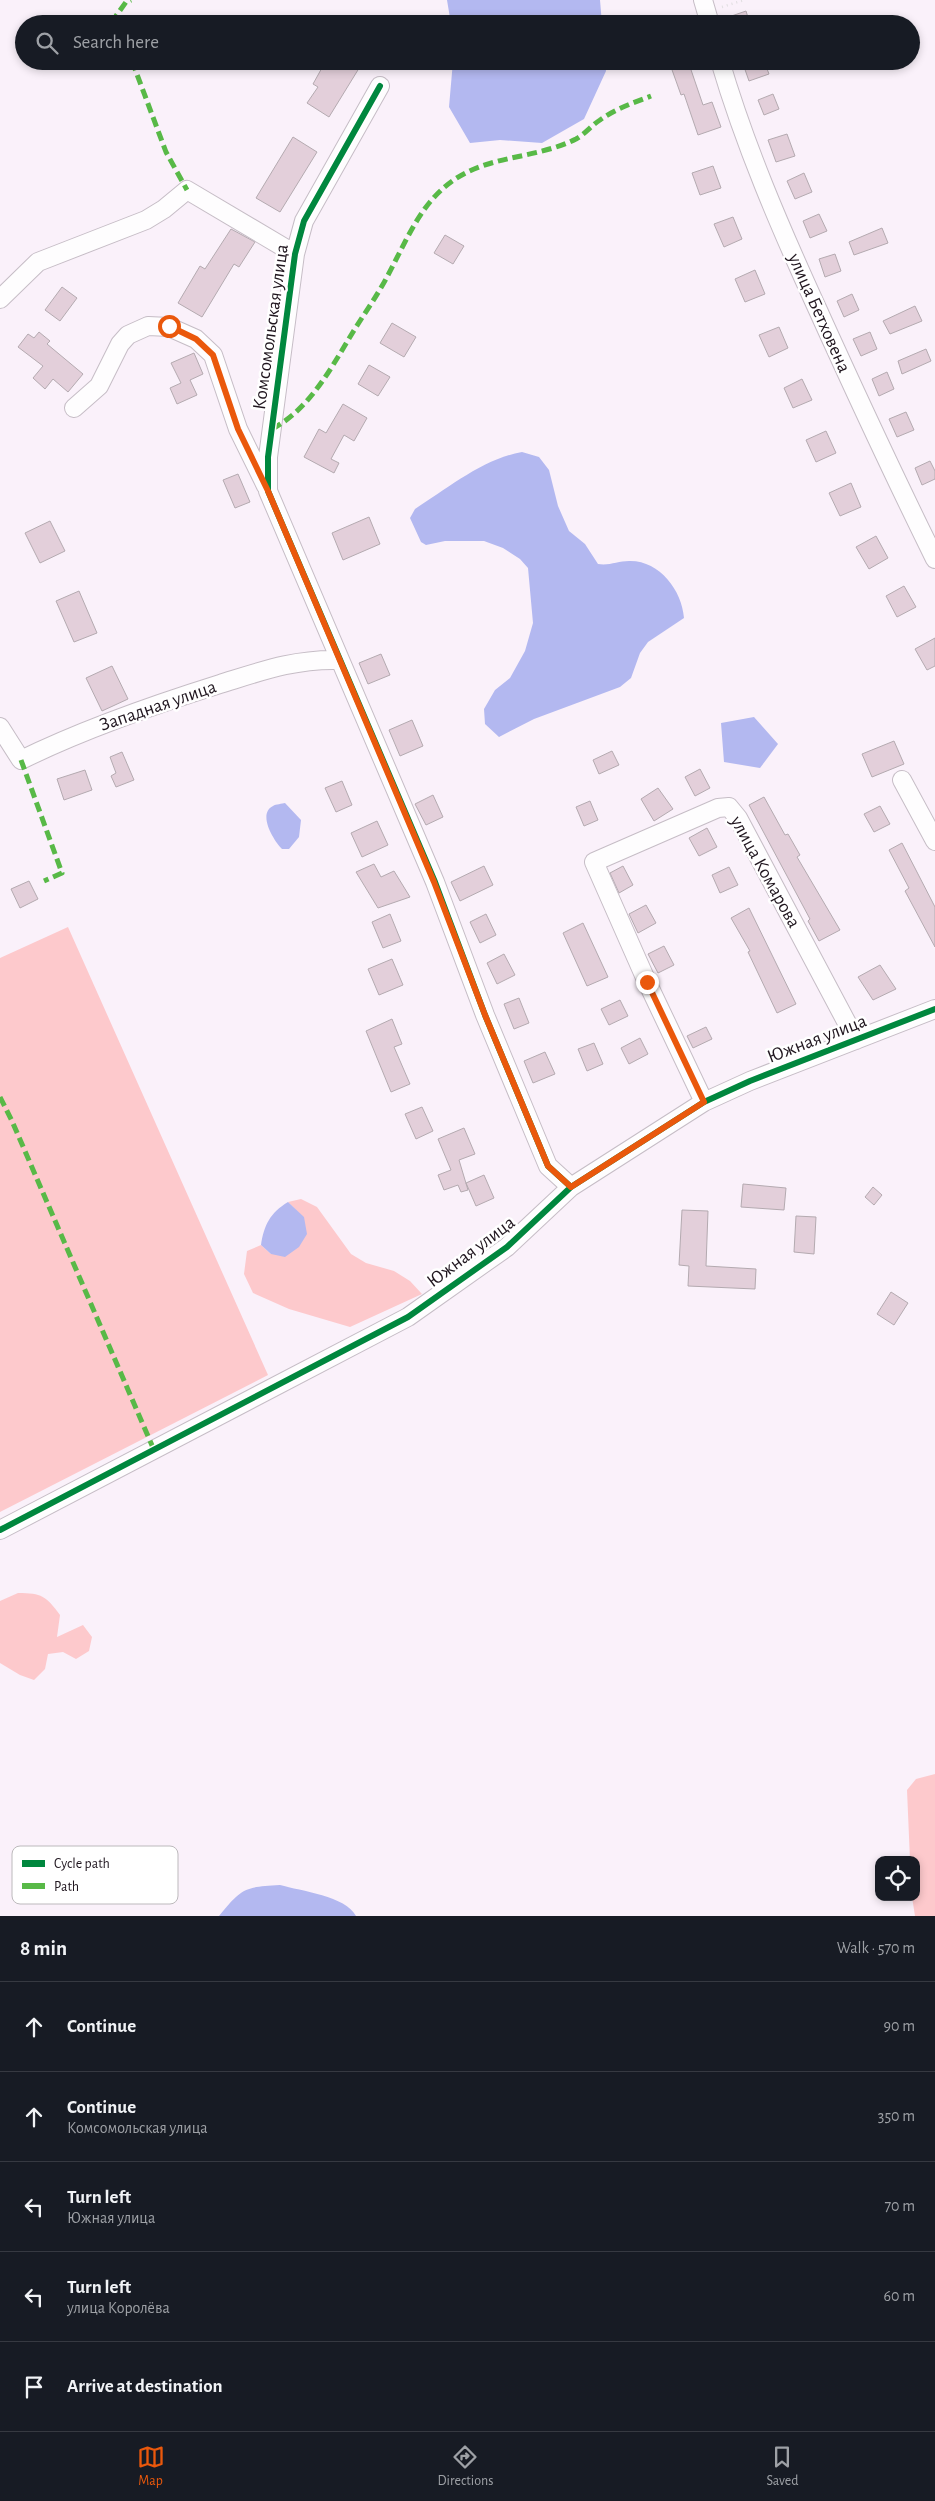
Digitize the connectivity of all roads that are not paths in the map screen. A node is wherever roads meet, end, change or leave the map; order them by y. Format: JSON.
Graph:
{"nodes":[{"id":1,"x":723,"y":70,"type":"edge"},
{"id":2,"x":380,"y":86,"type":"dead end"},
{"id":3,"x":294,"y":254,"type":"junction"},
{"id":4,"x":0,"y":299,"type":"edge"},
{"id":5,"x":74,"y":408,"type":"dead end"},
{"id":6,"x":268,"y":491,"type":"junction"},
{"id":7,"x":935,"y":559,"type":"edge"},
{"id":8,"x":338,"y":660,"type":"junction"},
{"id":9,"x":0,"y":727,"type":"edge"},
{"id":10,"x":902,"y":780,"type":"dead end"},
{"id":11,"x":935,"y":842,"type":"edge"},
{"id":12,"x":935,"y":1009,"type":"edge"},
{"id":13,"x":856,"y":1040,"type":"junction"},
{"id":14,"x":704,"y":1102,"type":"junction"},
{"id":15,"x":571,"y":1187,"type":"junction"},
{"id":16,"x":0,"y":1530,"type":"edge"}],
"edges":[{"from":1,"to":7,"type":"street","name":"улица Бетховена"},
{"from":2,"to":3,"type":"street","name":"Комсомольская улица"},
{"from":3,"to":4,"type":"street"},
{"from":3,"to":6,"type":"street","name":"Комсомольская улица"},
{"from":5,"to":6,"type":"street"},
{"from":6,"to":8,"type":"street","name":"Комсомольская улица"},
{"from":8,"to":9,"type":"street","name":"Западная улица"},
{"from":8,"to":15,"type":"street","name":"Комсомольская улица"},
{"from":10,"to":11,"type":"street"},
{"from":12,"to":13,"type":"street","name":"Южная улица"},
{"from":13,"to":14,"type":"street","name":"Южная улица"},
{"from":13,"to":14,"type":"street","name":"улица Комарова"},
{"from":14,"to":15,"type":"street","name":"Южная улица"},
{"from":15,"to":16,"type":"street","name":"Южная улица"}]}
